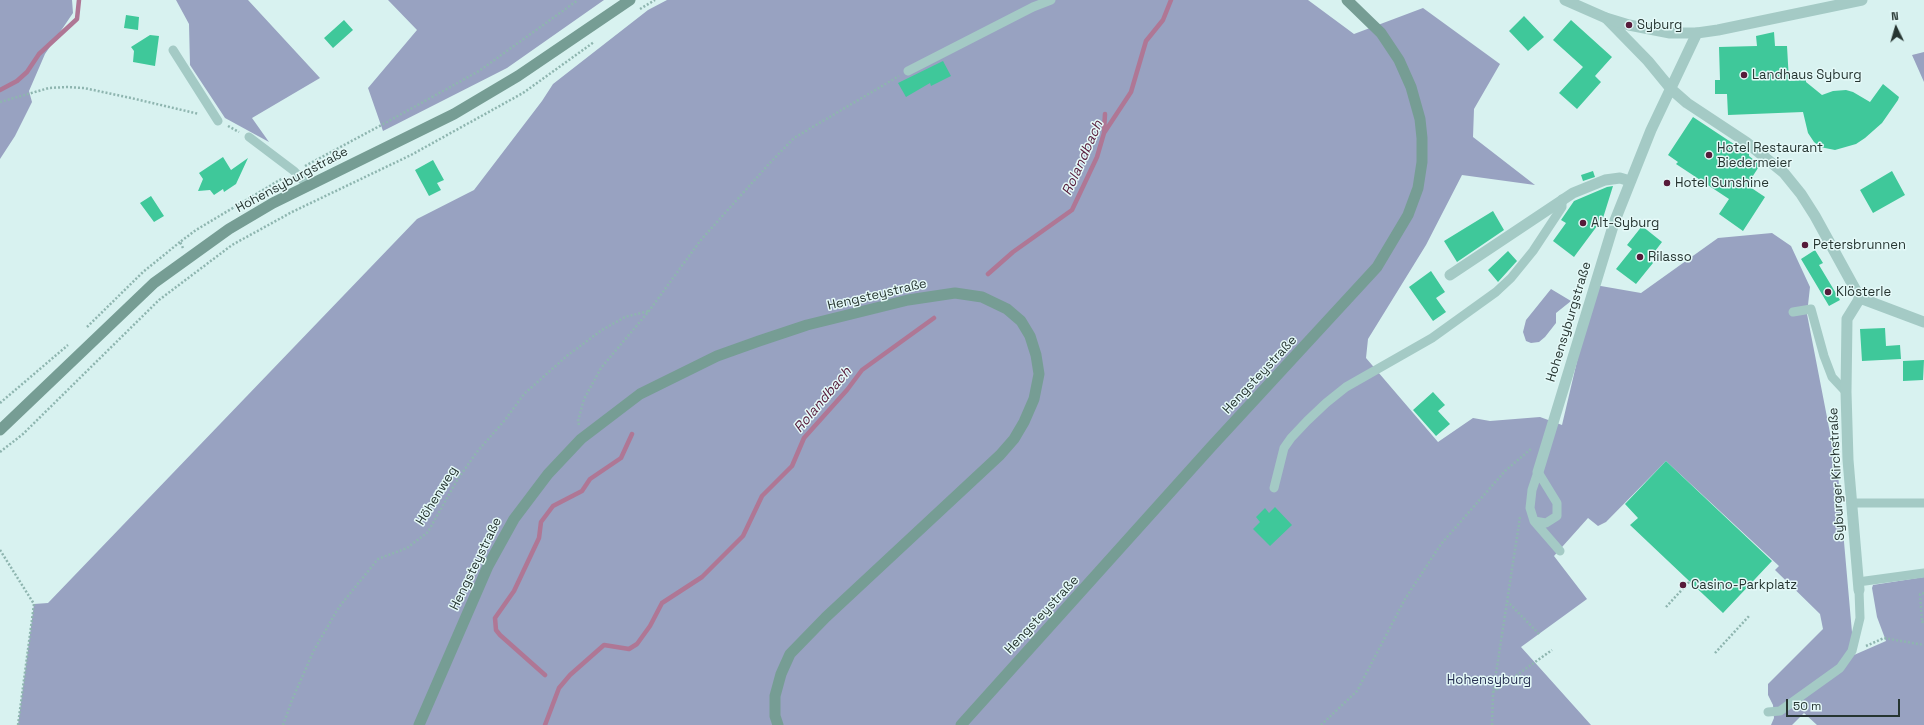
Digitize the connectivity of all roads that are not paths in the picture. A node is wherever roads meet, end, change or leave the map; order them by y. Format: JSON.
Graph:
{"nodes":[{"id":1,"x":630,"y":0,"type":"edge"},
{"id":2,"x":1051,"y":0,"type":"edge"},
{"id":3,"x":1347,"y":0,"type":"edge"},
{"id":4,"x":1566,"y":0,"type":"edge"},
{"id":5,"x":1862,"y":0,"type":"edge"},
{"id":6,"x":1606,"y":18,"type":"junction"},
{"id":7,"x":1697,"y":32,"type":"junction"},
{"id":8,"x":174,"y":50,"type":"dead end"},
{"id":9,"x":908,"y":71,"type":"road end"},
{"id":10,"x":1671,"y":89,"type":"junction"},
{"id":11,"x":218,"y":121,"type":"road end"},
{"id":12,"x":249,"y":137,"type":"road end"},
{"id":13,"x":1630,"y":181,"type":"junction"},
{"id":14,"x":308,"y":186,"type":"junction"},
{"id":15,"x":1562,"y":200,"type":"junction"},
{"id":16,"x":1450,"y":275,"type":"dead end"},
{"id":17,"x":1860,"y":298,"type":"junction"},
{"id":18,"x":1793,"y":312,"type":"dead end"},
{"id":19,"x":1924,"y":322,"type":"edge"},
{"id":20,"x":1846,"y":392,"type":"junction"},
{"id":21,"x":0,"y":430,"type":"edge"},
{"id":22,"x":1538,"y":472,"type":"junction"},
{"id":23,"x":1274,"y":488,"type":"dead end"},
{"id":24,"x":1852,"y":503,"type":"junction"},
{"id":25,"x":1924,"y":503,"type":"edge"},
{"id":26,"x":1534,"y":522,"type":"junction"},
{"id":27,"x":1560,"y":551,"type":"dead end"},
{"id":28,"x":1924,"y":573,"type":"edge"},
{"id":29,"x":1859,"y":586,"type":"junction"},
{"id":30,"x":1768,"y":712,"type":"dead end"},
{"id":31,"x":418,"y":725,"type":"edge"},
{"id":32,"x":778,"y":725,"type":"edge"},
{"id":33,"x":961,"y":725,"type":"edge"}],
"edges":[{"from":1,"to":14,"type":"main road","name":"Hohensyburgstraße"},
{"from":2,"to":9,"type":"lane"},
{"from":3,"to":33,"type":"main road","name":"Hengsteystraße"},
{"from":4,"to":6,"type":"street"},
{"from":5,"to":7,"type":"street"},
{"from":6,"to":7,"type":"street"},
{"from":6,"to":10,"type":"street"},
{"from":7,"to":10,"type":"street","name":"Hohensyburgstraße"},
{"from":8,"to":11,"type":"lane"},
{"from":10,"to":13,"type":"street","name":"Hohensyburgstraße"},
{"from":10,"to":17,"type":"street"},
{"from":12,"to":14,"type":"lane"},
{"from":13,"to":15,"type":"street"},
{"from":13,"to":22,"type":"street","name":"Hohensyburgstraße"},
{"from":14,"to":21,"type":"main road","name":"Hohensyburgstraße"},
{"from":15,"to":16,"type":"street"},
{"from":15,"to":23,"type":"lane"},
{"from":17,"to":19,"type":"street"},
{"from":17,"to":20,"type":"street","name":"Syburger Kirchstraße"},
{"from":18,"to":20,"type":"lane"},
{"from":20,"to":24,"type":"street","name":"Syburger Kirchstraße"},
{"from":22,"to":26,"type":"lane"},
{"from":22,"to":26,"type":"lane"},
{"from":24,"to":25,"type":"lane"},
{"from":24,"to":29,"type":"street","name":"Syburger Kirchstraße"},
{"from":26,"to":27,"type":"lane"},
{"from":28,"to":29,"type":"lane"},
{"from":29,"to":30,"type":"lane","name":"Syburger Kirchstraße"},
{"from":31,"to":32,"type":"main road","name":"Hengsteystraße"}]}
